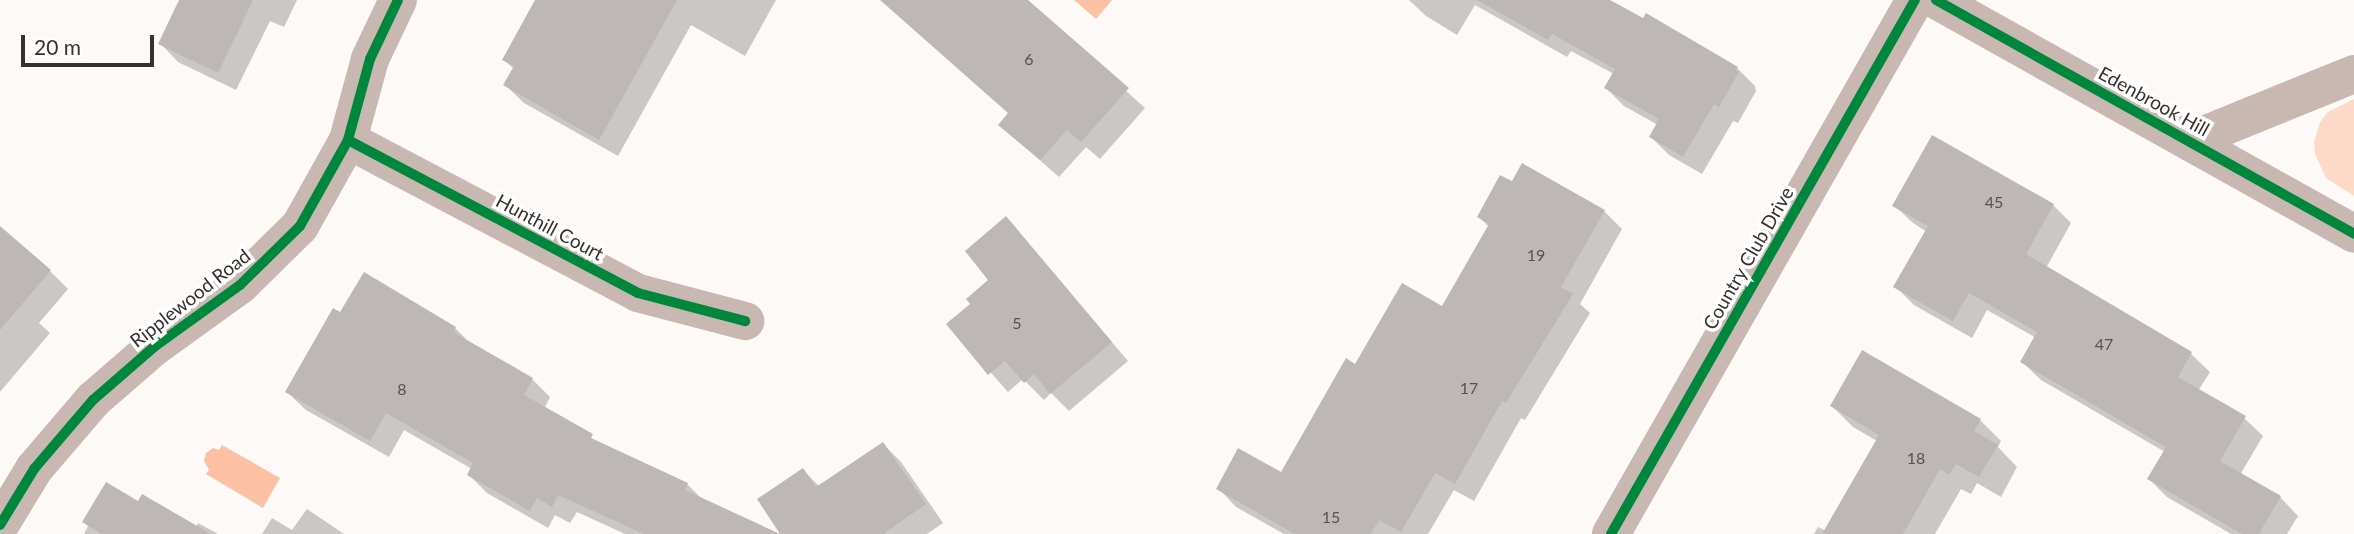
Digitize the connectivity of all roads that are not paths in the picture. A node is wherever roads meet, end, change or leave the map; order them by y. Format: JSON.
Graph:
{"nodes":[{"id":1,"x":398,"y":0,"type":"edge"},
{"id":2,"x":1915,"y":0,"type":"edge"},
{"id":3,"x":1936,"y":0,"type":"edge"},
{"id":4,"x":2354,"y":74,"type":"edge"},
{"id":5,"x":348,"y":140,"type":"junction"},
{"id":6,"x":2189,"y":141,"type":"junction"},
{"id":7,"x":2354,"y":233,"type":"edge"},
{"id":8,"x":745,"y":321,"type":"dead end"},
{"id":9,"x":0,"y":525,"type":"edge"},
{"id":10,"x":1611,"y":534,"type":"edge"}],
"edges":[{"from":1,"to":5,"type":"street","name":"Ripplewood Road"},
{"from":2,"to":10,"type":"street","name":"Country Club Drive"},
{"from":3,"to":6,"type":"street","name":"Edenbrook Hill"},
{"from":4,"to":6,"type":"street","name":"Edenbrook Hill"},
{"from":5,"to":8,"type":"street","name":"Hunthill Court"},
{"from":5,"to":9,"type":"street","name":"Ripplewood Road"},
{"from":6,"to":7,"type":"street","name":"Edenbrook Hill"}]}
